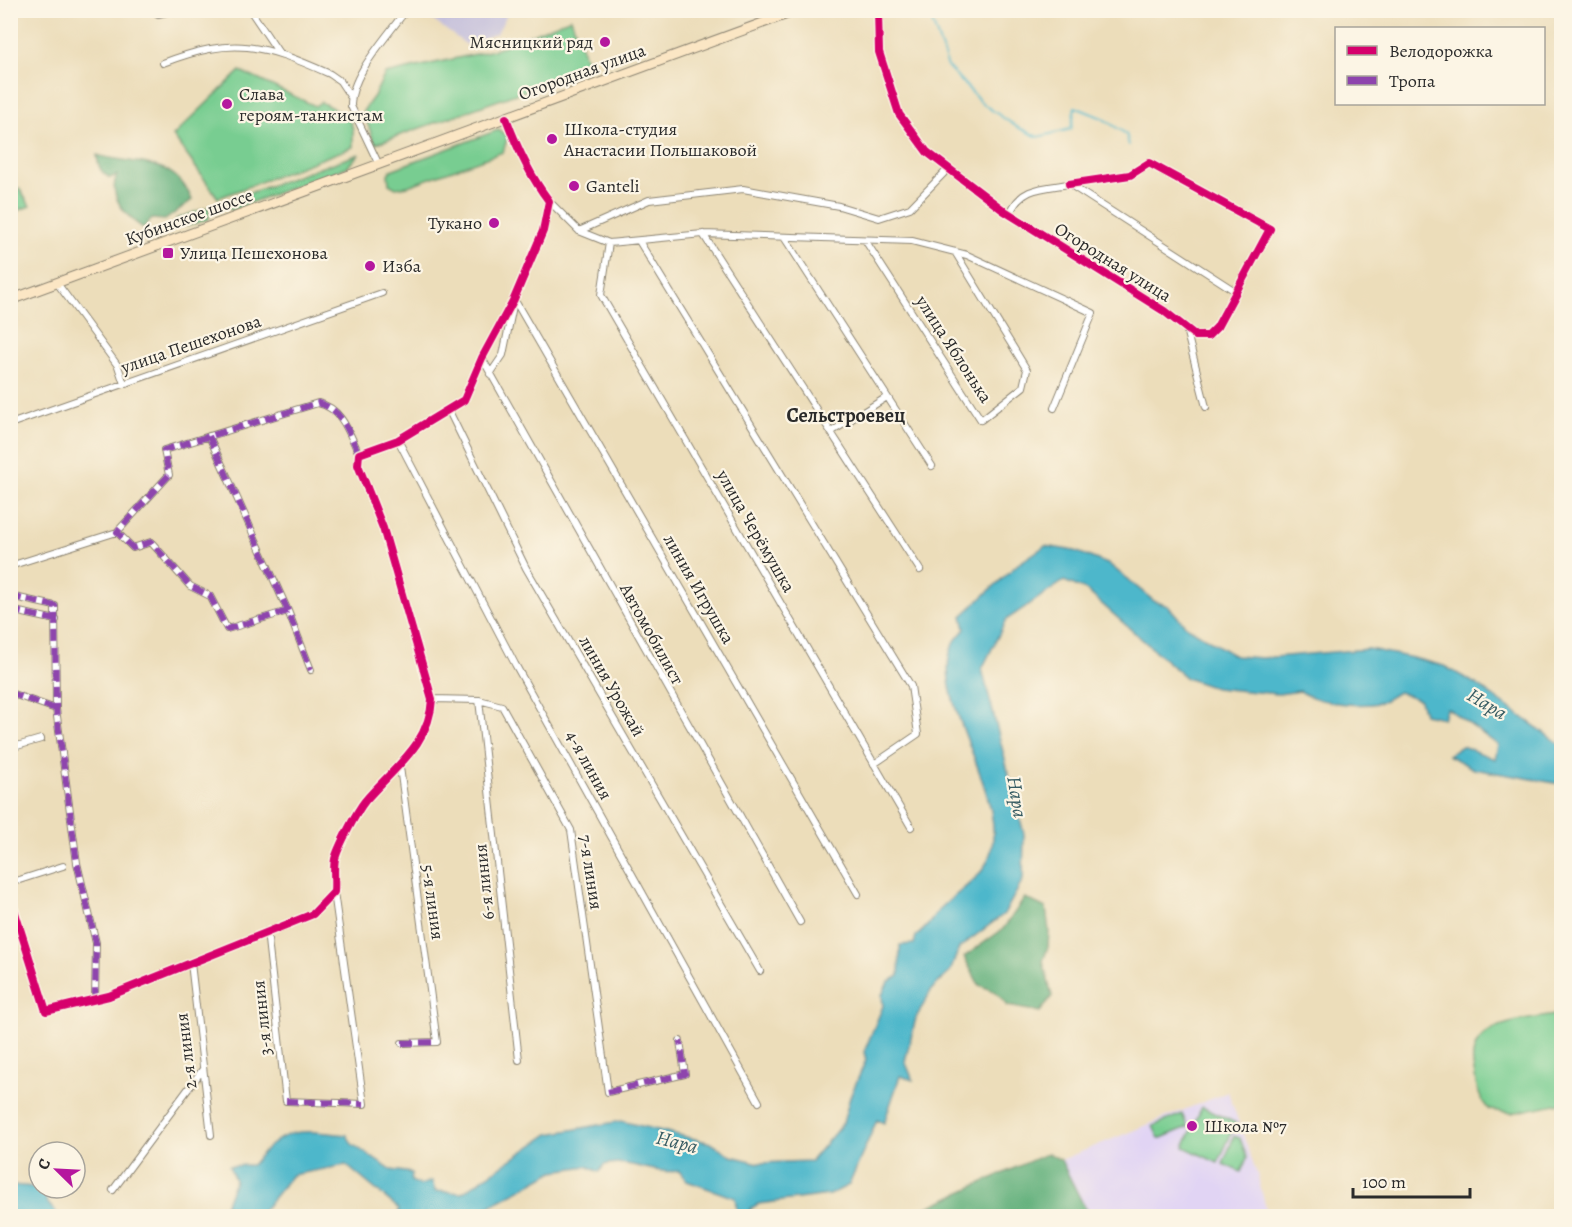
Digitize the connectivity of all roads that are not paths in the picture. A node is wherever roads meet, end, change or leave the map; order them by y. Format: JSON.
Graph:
{"nodes":[{"id":1,"x":152,"y":10,"type":"edge"},
{"id":2,"x":176,"y":10,"type":"edge"},
{"id":3,"x":250,"y":10,"type":"edge"},
{"id":4,"x":392,"y":10,"type":"edge"},
{"id":5,"x":798,"y":10,"type":"edge"},
{"id":6,"x":878,"y":10,"type":"edge"},
{"id":7,"x":404,"y":13,"type":"edge"},
{"id":8,"x":279,"y":54,"type":"junction"},
{"id":9,"x":163,"y":63,"type":"dead end"},
{"id":10,"x":350,"y":96,"type":"junction"},
{"id":11,"x":506,"y":118,"type":"junction"},
{"id":12,"x":379,"y":165,"type":"junction"},
{"id":13,"x":948,"y":169,"type":"junction"},
{"id":14,"x":1068,"y":184,"type":"junction"},
{"id":15,"x":549,"y":201,"type":"junction"},
{"id":16,"x":1010,"y":214,"type":"junction"},
{"id":17,"x":579,"y":231,"type":"junction"},
{"id":18,"x":703,"y":234,"type":"junction"},
{"id":19,"x":784,"y":237,"type":"junction"},
{"id":20,"x":865,"y":240,"type":"junction"},
{"id":21,"x":639,"y":241,"type":"junction"},
{"id":22,"x":609,"y":243,"type":"junction"},
{"id":23,"x":955,"y":252,"type":"junction"},
{"id":24,"x":57,"y":283,"type":"junction"},
{"id":25,"x":1235,"y":291,"type":"junction"},
{"id":26,"x":382,"y":293,"type":"dead end"},
{"id":27,"x":514,"y":299,"type":"junction"},
{"id":28,"x":10,"y":300,"type":"edge"},
{"id":29,"x":1186,"y":329,"type":"junction"},
{"id":30,"x":482,"y":358,"type":"junction"},
{"id":31,"x":490,"y":374,"type":"junction"},
{"id":32,"x":124,"y":384,"type":"junction"},
{"id":33,"x":887,"y":397,"type":"junction"},
{"id":34,"x":1206,"y":407,"type":"dead end"},
{"id":35,"x":1054,"y":408,"type":"dead end"},
{"id":36,"x":448,"y":410,"type":"junction"},
{"id":37,"x":10,"y":424,"type":"edge"},
{"id":38,"x":831,"y":432,"type":"junction"},
{"id":39,"x":209,"y":436,"type":"junction"},
{"id":40,"x":398,"y":440,"type":"junction"},
{"id":41,"x":359,"y":454,"type":"junction"},
{"id":42,"x":932,"y":466,"type":"dead end"},
{"id":43,"x":117,"y":532,"type":"junction"},
{"id":44,"x":10,"y":566,"type":"edge"},
{"id":45,"x":920,"y":570,"type":"dead end"},
{"id":46,"x":10,"y":596,"type":"edge"},
{"id":47,"x":10,"y":610,"type":"edge"},
{"id":48,"x":288,"y":611,"type":"junction"},
{"id":49,"x":56,"y":620,"type":"junction"},
{"id":50,"x":311,"y":670,"type":"dead end"},
{"id":51,"x":10,"y":693,"type":"edge"},
{"id":52,"x":432,"y":699,"type":"junction"},
{"id":53,"x":479,"y":699,"type":"junction"},
{"id":54,"x":56,"y":709,"type":"junction"},
{"id":55,"x":41,"y":739,"type":"dead end"},
{"id":56,"x":10,"y":748,"type":"edge"},
{"id":57,"x":874,"y":764,"type":"junction"},
{"id":58,"x":400,"y":767,"type":"junction"},
{"id":59,"x":911,"y":827,"type":"dead end"},
{"id":60,"x":63,"y":866,"type":"dead end"},
{"id":61,"x":10,"y":883,"type":"edge"},
{"id":62,"x":334,"y":892,"type":"junction"},
{"id":63,"x":858,"y":894,"type":"dead end"},
{"id":64,"x":10,"y":897,"type":"edge"},
{"id":65,"x":800,"y":922,"type":"dead end"},
{"id":66,"x":267,"y":930,"type":"junction"},
{"id":67,"x":191,"y":963,"type":"junction"},
{"id":68,"x":760,"y":971,"type":"dead end"},
{"id":69,"x":95,"y":1000,"type":"junction"},
{"id":70,"x":680,"y":1041,"type":"dead end"},
{"id":71,"x":402,"y":1043,"type":"dead end"},
{"id":72,"x":519,"y":1060,"type":"dead end"},
{"id":73,"x":203,"y":1069,"type":"junction"},
{"id":74,"x":759,"y":1102,"type":"dead end"},
{"id":75,"x":211,"y":1135,"type":"dead end"},
{"id":76,"x":113,"y":1190,"type":"dead end"}],
"edges":[{"from":1,"to":2,"type":"street"},
{"from":3,"to":8,"type":"street"},
{"from":4,"to":7,"type":"street"},
{"from":5,"to":11,"type":"main road","name":"Огородная улица"},
{"from":6,"to":13,"type":"street","name":"Огородная улица"},
{"from":7,"to":10,"type":"street"},
{"from":8,"to":9,"type":"street"},
{"from":8,"to":10,"type":"street"},
{"from":10,"to":12,"type":"street"},
{"from":11,"to":12,"type":"main road","name":"Огородная улица"},
{"from":11,"to":15,"type":"street"},
{"from":12,"to":24,"type":"main road","name":"Кубинское шоссе"},
{"from":13,"to":16,"type":"street","name":"Огородная улица"},
{"from":13,"to":17,"type":"street"},
{"from":14,"to":16,"type":"street"},
{"from":14,"to":25,"type":"street"},
{"from":14,"to":25,"type":"street"},
{"from":15,"to":17,"type":"street"},
{"from":15,"to":27,"type":"street"},
{"from":16,"to":29,"type":"street","name":"Огородная улица"},
{"from":17,"to":22,"type":"street"},
{"from":18,"to":19,"type":"street"},
{"from":18,"to":21,"type":"street"},
{"from":18,"to":38,"type":"street"},
{"from":19,"to":20,"type":"street"},
{"from":19,"to":33,"type":"street"},
{"from":20,"to":23,"type":"street"},
{"from":20,"to":23,"type":"street","name":"улица Яблонька"},
{"from":21,"to":22,"type":"street"},
{"from":21,"to":57,"type":"street"},
{"from":22,"to":57,"type":"street","name":"улица Черёмушка"},
{"from":23,"to":35,"type":"street"},
{"from":24,"to":28,"type":"main road","name":"Кубинское шоссе"},
{"from":24,"to":32,"type":"street"},
{"from":25,"to":29,"type":"street"},
{"from":26,"to":32,"type":"street","name":"улица Пешехонова"},
{"from":27,"to":30,"type":"street"},
{"from":27,"to":31,"type":"street"},
{"from":27,"to":63,"type":"street","name":"линия Игрушка"},
{"from":29,"to":34,"type":"street"},
{"from":30,"to":31,"type":"street","name":"Автомобилист"},
{"from":30,"to":36,"type":"street"},
{"from":31,"to":65,"type":"street","name":"Автомобилист"},
{"from":32,"to":37,"type":"street","name":"улица Пешехонова"},
{"from":33,"to":38,"type":"street"},
{"from":33,"to":42,"type":"street"},
{"from":36,"to":40,"type":"street"},
{"from":36,"to":68,"type":"street","name":"линия Урожай"},
{"from":38,"to":45,"type":"street"},
{"from":39,"to":41,"type":"street"},
{"from":39,"to":43,"type":"street"},
{"from":39,"to":48,"type":"street"},
{"from":40,"to":41,"type":"street"},
{"from":40,"to":74,"type":"street","name":"4-я линия"},
{"from":41,"to":52,"type":"street"},
{"from":43,"to":44,"type":"street"},
{"from":43,"to":48,"type":"street"},
{"from":46,"to":49,"type":"street"},
{"from":47,"to":49,"type":"street"},
{"from":48,"to":50,"type":"street"},
{"from":49,"to":54,"type":"street"},
{"from":51,"to":54,"type":"street"},
{"from":52,"to":53,"type":"street","name":"7-я линия"},
{"from":52,"to":58,"type":"street"},
{"from":53,"to":70,"type":"street","name":"7-я линия"},
{"from":53,"to":72,"type":"street","name":"6-я линия"},
{"from":54,"to":69,"type":"street"},
{"from":55,"to":56,"type":"street"},
{"from":57,"to":59,"type":"street","name":"улица Черёмушка"},
{"from":58,"to":62,"type":"street"},
{"from":58,"to":71,"type":"street","name":"5-я линия"},
{"from":60,"to":61,"type":"street"},
{"from":62,"to":66,"type":"street"},
{"from":62,"to":66,"type":"street","name":"3-я линия"},
{"from":64,"to":69,"type":"street"},
{"from":66,"to":67,"type":"street"},
{"from":67,"to":69,"type":"street"},
{"from":67,"to":73,"type":"street","name":"2-я линия"},
{"from":73,"to":75,"type":"street","name":"2-я линия"},
{"from":73,"to":76,"type":"street"}]}
